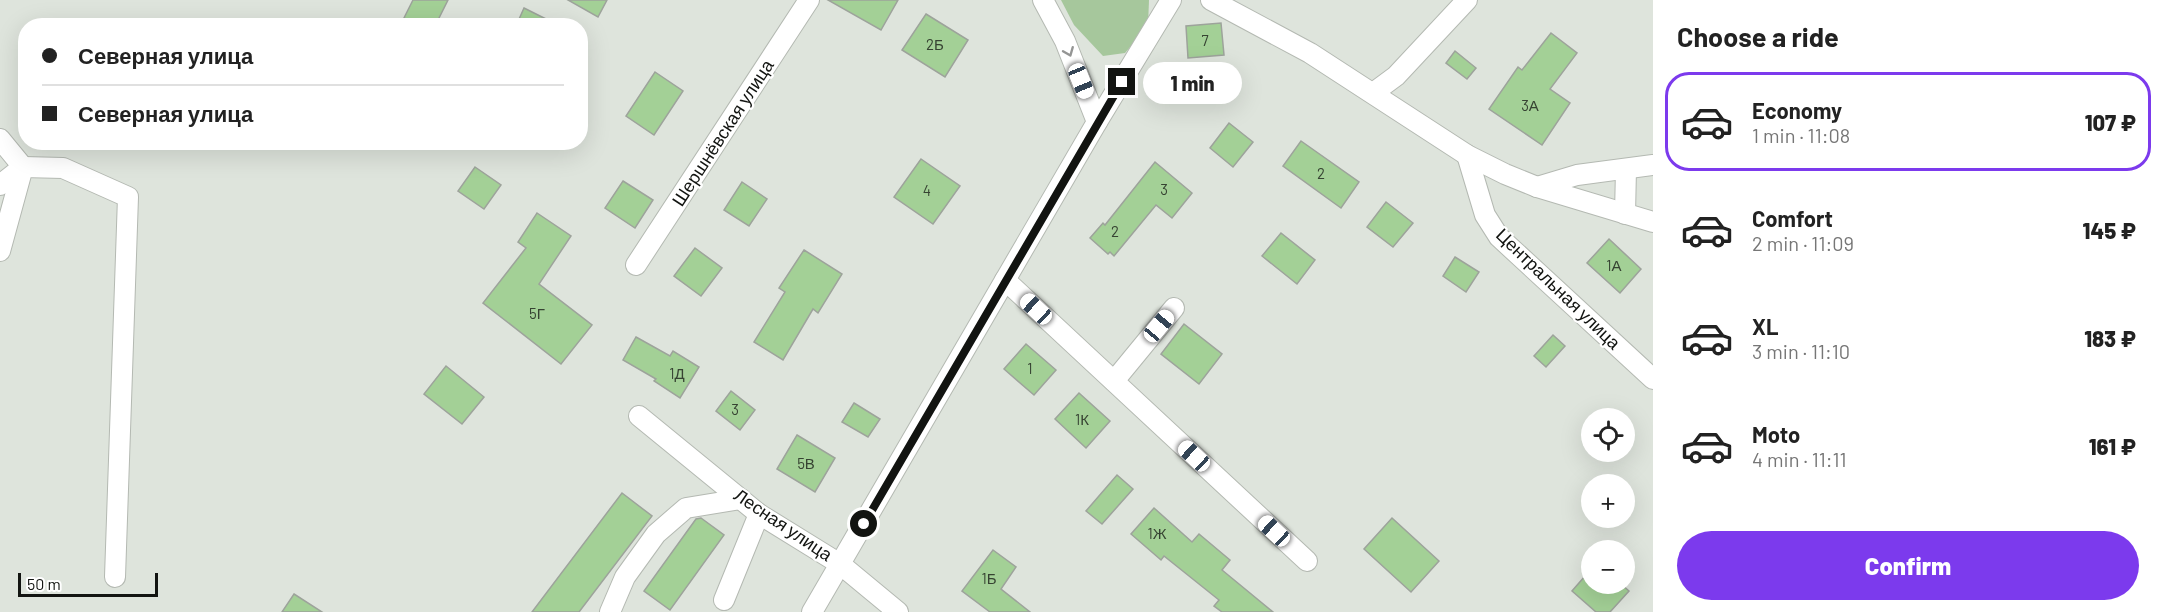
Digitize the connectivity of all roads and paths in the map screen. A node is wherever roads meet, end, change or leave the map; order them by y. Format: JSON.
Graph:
{"nodes":[{"id":1,"x":809,"y":0,"type":"edge"},
{"id":2,"x":1043,"y":0,"type":"edge"},
{"id":3,"x":1171,"y":0,"type":"edge"},
{"id":4,"x":1211,"y":0,"type":"edge"},
{"id":5,"x":1467,"y":0,"type":"edge"},
{"id":6,"x":1373,"y":93,"type":"junction"},
{"id":7,"x":1097,"y":122,"type":"junction"},
{"id":8,"x":0,"y":139,"type":"edge"},
{"id":9,"x":1467,"y":155,"type":"junction"},
{"id":10,"x":1653,"y":165,"type":"edge"},
{"id":11,"x":23,"y":167,"type":"junction"},
{"id":12,"x":1626,"y":169,"type":"junction"},
{"id":13,"x":0,"y":185,"type":"edge"},
{"id":14,"x":1537,"y":187,"type":"junction"},
{"id":15,"x":1625,"y":213,"type":"junction"},
{"id":16,"x":1653,"y":222,"type":"edge"},
{"id":17,"x":0,"y":251,"type":"edge"},
{"id":18,"x":636,"y":265,"type":"dead end"},
{"id":19,"x":1005,"y":280,"type":"junction"},
{"id":20,"x":1174,"y":308,"type":"dead end"},
{"id":21,"x":1653,"y":379,"type":"edge"},
{"id":22,"x":1114,"y":381,"type":"junction"},
{"id":23,"x":639,"y":416,"type":"dead end"},
{"id":24,"x":741,"y":499,"type":"junction"},
{"id":25,"x":759,"y":514,"type":"junction"},
{"id":26,"x":1307,"y":561,"type":"dead end"},
{"id":27,"x":840,"y":564,"type":"junction"},
{"id":28,"x":115,"y":577,"type":"dead end"},
{"id":29,"x":724,"y":600,"type":"dead end"},
{"id":30,"x":610,"y":612,"type":"edge"},
{"id":31,"x":812,"y":612,"type":"edge"},
{"id":32,"x":898,"y":612,"type":"edge"}],
"edges":[{"from":1,"to":18,"type":"street","name":"Шершнёвская улица"},
{"from":2,"to":7,"type":"street","one_way":true},
{"from":3,"to":7,"type":"street"},
{"from":4,"to":6,"type":"street"},
{"from":5,"to":6,"type":"street"},
{"from":6,"to":9,"type":"street"},
{"from":7,"to":19,"type":"street"},
{"from":8,"to":11,"type":"street"},
{"from":9,"to":14,"type":"street"},
{"from":9,"to":21,"type":"street","name":"Центральная улица"},
{"from":10,"to":12,"type":"street"},
{"from":11,"to":13,"type":"street"},
{"from":11,"to":17,"type":"street"},
{"from":11,"to":28,"type":"street"},
{"from":12,"to":14,"type":"street"},
{"from":12,"to":15,"type":"street"},
{"from":14,"to":15,"type":"street"},
{"from":15,"to":16,"type":"street"},
{"from":19,"to":22,"type":"street"},
{"from":19,"to":27,"type":"street"},
{"from":20,"to":22,"type":"street"},
{"from":22,"to":26,"type":"street"},
{"from":23,"to":24,"type":"street","name":"Лесная улица"},
{"from":24,"to":25,"type":"street","name":"Лесная улица"},
{"from":24,"to":30,"type":"street"},
{"from":25,"to":27,"type":"street","name":"Лесная улица"},
{"from":25,"to":29,"type":"street"},
{"from":27,"to":31,"type":"street"},
{"from":27,"to":32,"type":"street","name":"Лесная улица"}]}
